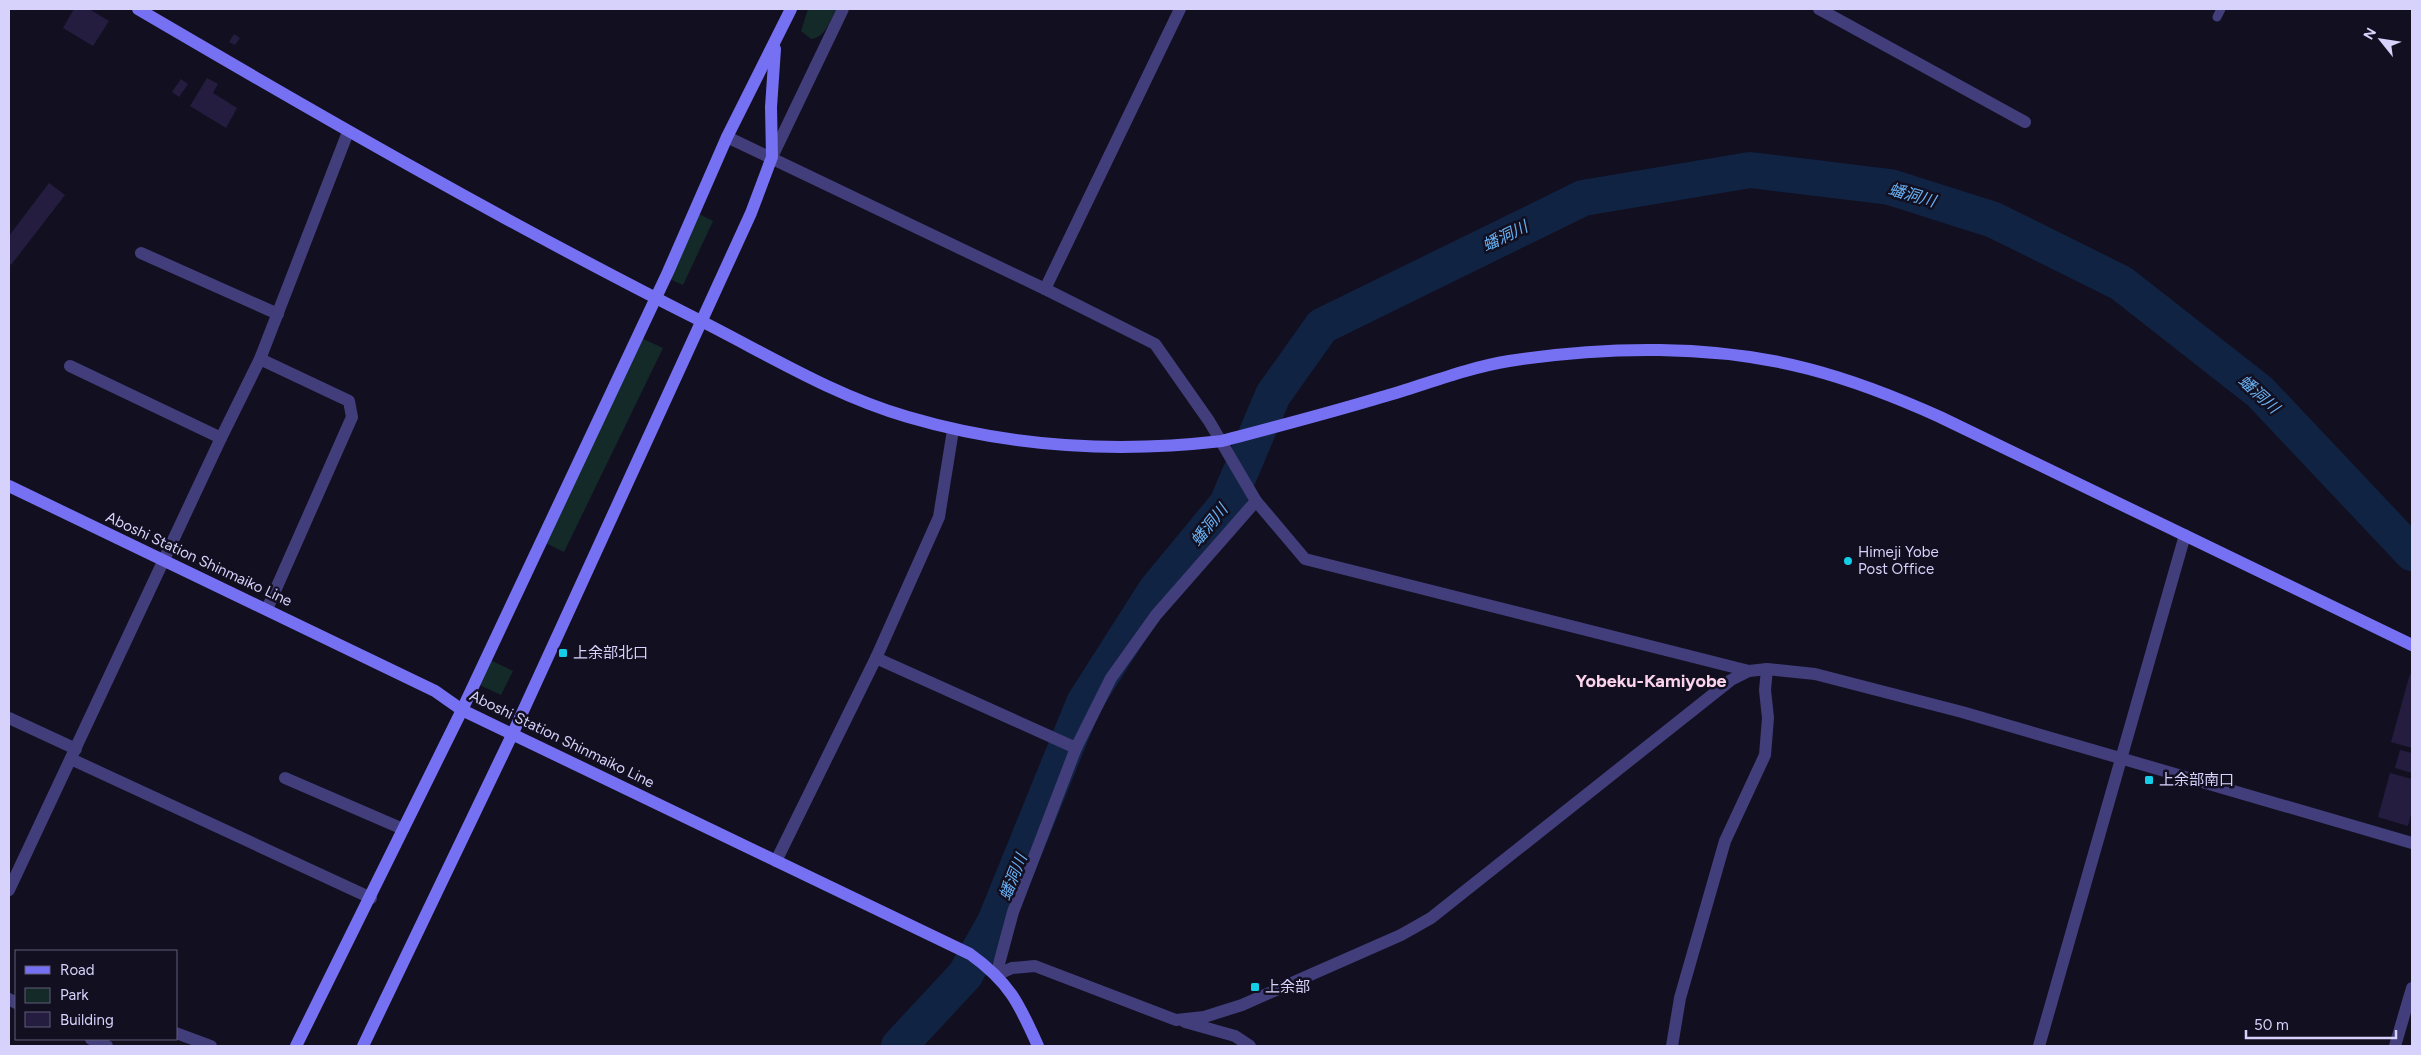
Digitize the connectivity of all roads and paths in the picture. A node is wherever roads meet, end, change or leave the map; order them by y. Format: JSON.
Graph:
{"nodes":[{"id":1,"x":138,"y":9,"type":"edge"},
{"id":2,"x":792,"y":9,"type":"edge"},
{"id":3,"x":843,"y":9,"type":"edge"},
{"id":4,"x":1180,"y":9,"type":"edge"},
{"id":5,"x":1819,"y":9,"type":"edge"},
{"id":6,"x":2025,"y":122,"type":"dead end"},
{"id":7,"x":348,"y":132,"type":"junction"},
{"id":8,"x":727,"y":137,"type":"junction"},
{"id":9,"x":772,"y":157,"type":"junction"},
{"id":10,"x":141,"y":254,"type":"dead end"},
{"id":11,"x":1045,"y":289,"type":"junction"},
{"id":12,"x":655,"y":299,"type":"junction"},
{"id":13,"x":278,"y":314,"type":"junction"},
{"id":14,"x":702,"y":322,"type":"junction"},
{"id":15,"x":260,"y":359,"type":"junction"},
{"id":16,"x":70,"y":366,"type":"dead end"},
{"id":17,"x":953,"y":430,"type":"junction"},
{"id":18,"x":221,"y":438,"type":"junction"},
{"id":19,"x":1222,"y":441,"type":"junction"},
{"id":20,"x":9,"y":486,"type":"edge"},
{"id":21,"x":1256,"y":501,"type":"junction"},
{"id":22,"x":2185,"y":535,"type":"junction"},
{"id":23,"x":164,"y":560,"type":"junction"},
{"id":24,"x":267,"y":609,"type":"junction"},
{"id":25,"x":2412,"y":645,"type":"edge"},
{"id":26,"x":876,"y":658,"type":"junction"},
{"id":27,"x":1767,"y":669,"type":"junction"},
{"id":28,"x":1749,"y":672,"type":"junction"},
{"id":29,"x":462,"y":710,"type":"junction"},
{"id":30,"x":9,"y":718,"type":"edge"},
{"id":31,"x":512,"y":733,"type":"junction"},
{"id":32,"x":1076,"y":748,"type":"junction"},
{"id":33,"x":73,"y":754,"type":"junction"},
{"id":34,"x":2120,"y":759,"type":"junction"},
{"id":35,"x":285,"y":778,"type":"dead end"},
{"id":36,"x":403,"y":828,"type":"junction"},
{"id":37,"x":2412,"y":843,"type":"edge"},
{"id":38,"x":776,"y":861,"type":"junction"},
{"id":39,"x":9,"y":890,"type":"edge"},
{"id":40,"x":371,"y":898,"type":"junction"},
{"id":41,"x":996,"y":975,"type":"junction"},
{"id":42,"x":2412,"y":988,"type":"edge"},
{"id":43,"x":1176,"y":1020,"type":"junction"},
{"id":44,"x":178,"y":1034,"type":"edge"},
{"id":45,"x":93,"y":1040,"type":"edge"},
{"id":46,"x":107,"y":1046,"type":"edge"},
{"id":47,"x":211,"y":1046,"type":"edge"},
{"id":48,"x":296,"y":1046,"type":"edge"},
{"id":49,"x":363,"y":1046,"type":"edge"},
{"id":50,"x":1038,"y":1046,"type":"edge"},
{"id":51,"x":1250,"y":1046,"type":"edge"},
{"id":52,"x":1672,"y":1046,"type":"edge"},
{"id":53,"x":2040,"y":1046,"type":"edge"},
{"id":54,"x":2395,"y":1046,"type":"edge"}],
"edges":[{"from":1,"to":7,"type":"street"},
{"from":2,"to":8,"type":"street"},
{"from":2,"to":9,"type":"street"},
{"from":3,"to":9,"type":"street"},
{"from":4,"to":11,"type":"street"},
{"from":5,"to":6,"type":"street"},
{"from":7,"to":12,"type":"street"},
{"from":7,"to":13,"type":"street"},
{"from":8,"to":9,"type":"street"},
{"from":8,"to":12,"type":"street"},
{"from":9,"to":11,"type":"street"},
{"from":9,"to":14,"type":"street"},
{"from":10,"to":13,"type":"street"},
{"from":11,"to":19,"type":"street"},
{"from":12,"to":14,"type":"street"},
{"from":12,"to":29,"type":"street"},
{"from":13,"to":15,"type":"street"},
{"from":14,"to":17,"type":"street"},
{"from":14,"to":31,"type":"street"},
{"from":15,"to":18,"type":"street"},
{"from":15,"to":24,"type":"street"},
{"from":16,"to":18,"type":"street"},
{"from":17,"to":19,"type":"street"},
{"from":17,"to":26,"type":"street"},
{"from":18,"to":23,"type":"street"},
{"from":19,"to":21,"type":"street"},
{"from":19,"to":22,"type":"street"},
{"from":20,"to":23,"type":"street","name":"Aboshi Station Shinmaiko Line"},
{"from":21,"to":28,"type":"street"},
{"from":21,"to":32,"type":"street"},
{"from":22,"to":25,"type":"street"},
{"from":22,"to":34,"type":"street"},
{"from":23,"to":24,"type":"street","name":"Aboshi Station Shinmaiko Line"},
{"from":23,"to":33,"type":"street"},
{"from":24,"to":29,"type":"street","name":"Aboshi Station Shinmaiko Line"},
{"from":26,"to":32,"type":"street"},
{"from":26,"to":38,"type":"street"},
{"from":27,"to":28,"type":"street"},
{"from":27,"to":34,"type":"street"},
{"from":27,"to":52,"type":"street"},
{"from":28,"to":43,"type":"street"},
{"from":29,"to":31,"type":"street","name":"Aboshi Station Shinmaiko Line"},
{"from":29,"to":36,"type":"street"},
{"from":30,"to":33,"type":"street"},
{"from":31,"to":38,"type":"street","name":"Aboshi Station Shinmaiko Line"},
{"from":31,"to":49,"type":"street"},
{"from":32,"to":41,"type":"street"},
{"from":33,"to":39,"type":"street"},
{"from":33,"to":40,"type":"street"},
{"from":34,"to":37,"type":"street"},
{"from":34,"to":53,"type":"street"},
{"from":35,"to":36,"type":"street"},
{"from":36,"to":40,"type":"street"},
{"from":38,"to":41,"type":"street","name":"Aboshi Station Shinmaiko Line"},
{"from":40,"to":48,"type":"street"},
{"from":41,"to":43,"type":"street"},
{"from":41,"to":50,"type":"street","name":"Aboshi Station Shinmaiko Line"},
{"from":42,"to":54,"type":"street"},
{"from":43,"to":51,"type":"street"},
{"from":44,"to":47,"type":"street"},
{"from":45,"to":46,"type":"street"}]}
